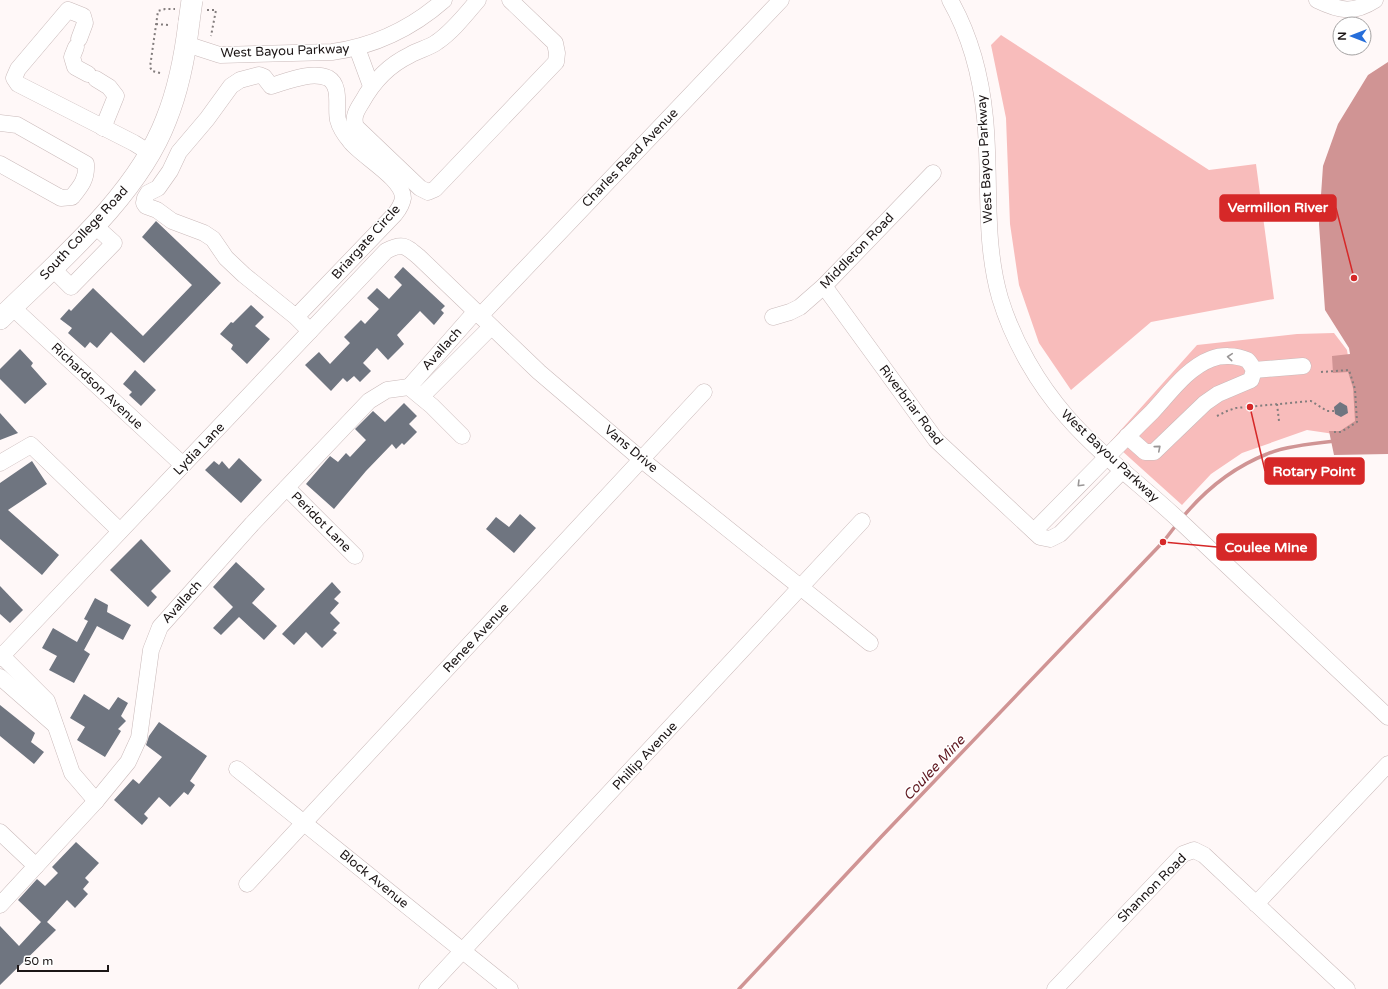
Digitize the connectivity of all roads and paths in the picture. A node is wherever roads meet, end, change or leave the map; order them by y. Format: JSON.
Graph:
{"nodes":[{"id":1,"x":444,"y":0,"type":"edge"},
{"id":2,"x":478,"y":0,"type":"edge"},
{"id":3,"x":510,"y":0,"type":"edge"},
{"id":4,"x":781,"y":0,"type":"edge"},
{"id":5,"x":950,"y":0,"type":"edge"},
{"id":6,"x":1317,"y":0,"type":"edge"},
{"id":7,"x":1375,"y":0,"type":"edge"},
{"id":8,"x":186,"y":13,"type":"edge"},
{"id":9,"x":156,"y":24,"type":"junction"},
{"id":10,"x":211,"y":36,"type":"dead end"},
{"id":11,"x":186,"y":44,"type":"junction"},
{"id":12,"x":357,"y":48,"type":"junction"},
{"id":13,"x":309,"y":53,"type":"junction"},
{"id":14,"x":160,"y":73,"type":"dead end"},
{"id":15,"x":311,"y":76,"type":"junction"},
{"id":16,"x":371,"y":86,"type":"junction"},
{"id":17,"x":0,"y":123,"type":"edge"},
{"id":18,"x":103,"y":128,"type":"junction"},
{"id":19,"x":150,"y":153,"type":"junction"},
{"id":20,"x":0,"y":164,"type":"edge"},
{"id":21,"x":933,"y":173,"type":"dead end"},
{"id":22,"x":94,"y":224,"type":"junction"},
{"id":23,"x":401,"y":245,"type":"joint"},
{"id":24,"x":52,"y":268,"type":"junction"},
{"id":25,"x":824,"y":286,"type":"junction"},
{"id":26,"x":6,"y":313,"type":"edge"},
{"id":27,"x":296,"y":317,"type":"junction"},
{"id":28,"x":773,"y":317,"type":"dead end"},
{"id":29,"x":482,"y":319,"type":"junction"},
{"id":30,"x":310,"y":331,"type":"junction"},
{"id":31,"x":1303,"y":366,"type":"dead end"},
{"id":32,"x":1254,"y":370,"type":"junction"},
{"id":33,"x":1321,"y":372,"type":"dead end"},
{"id":34,"x":409,"y":387,"type":"junction"},
{"id":35,"x":704,"y":392,"type":"dead end"},
{"id":36,"x":422,"y":396,"type":"junction"},
{"id":37,"x":1277,"y":404,"type":"junction"},
{"id":38,"x":1334,"y":411,"type":"dead end"},
{"id":39,"x":1217,"y":416,"type":"dead end"},
{"id":40,"x":1279,"y":421,"type":"dead end"},
{"id":41,"x":1334,"y":432,"type":"dead end"},
{"id":42,"x":462,"y":436,"type":"dead end"},
{"id":43,"x":1127,"y":436,"type":"junction"},
{"id":44,"x":1108,"y":456,"type":"junction"},
{"id":45,"x":642,"y":460,"type":"junction"},
{"id":46,"x":0,"y":463,"type":"edge"},
{"id":47,"x":183,"y":465,"type":"junction"},
{"id":48,"x":1123,"y":470,"type":"junction"},
{"id":49,"x":287,"y":488,"type":"junction"},
{"id":50,"x":862,"y":521,"type":"dead end"},
{"id":51,"x":120,"y":531,"type":"junction"},
{"id":52,"x":1034,"y":531,"type":"junction"},
{"id":53,"x":355,"y":556,"type":"dead end"},
{"id":54,"x":802,"y":587,"type":"junction"},
{"id":55,"x":870,"y":643,"type":"dead end"},
{"id":56,"x":1,"y":657,"type":"edge"},
{"id":57,"x":0,"y":677,"type":"edge"},
{"id":58,"x":1388,"y":717,"type":"edge"},
{"id":59,"x":56,"y":726,"type":"junction"},
{"id":60,"x":1388,"y":764,"type":"edge"},
{"id":61,"x":238,"y":769,"type":"dead end"},
{"id":62,"x":96,"y":801,"type":"junction"},
{"id":63,"x":304,"y":822,"type":"junction"},
{"id":64,"x":0,"y":832,"type":"edge"},
{"id":65,"x":36,"y":866,"type":"junction"},
{"id":66,"x":247,"y":884,"type":"dead end"},
{"id":67,"x":1256,"y":904,"type":"junction"},
{"id":68,"x":0,"y":905,"type":"edge"},
{"id":69,"x":463,"y":951,"type":"junction"},
{"id":70,"x":427,"y":989,"type":"edge"},
{"id":71,"x":510,"y":989,"type":"edge"},
{"id":72,"x":1055,"y":989,"type":"edge"},
{"id":73,"x":1347,"y":989,"type":"edge"}],
"edges":[{"from":1,"to":12,"type":"street","name":"West Bayou Parkway"},
{"from":2,"to":16,"type":"street"},
{"from":3,"to":16,"type":"street"},
{"from":4,"to":29,"type":"street","name":"Charles Read Avenue"},
{"from":5,"to":44,"type":"street","name":"West Bayou Parkway"},
{"from":6,"to":7,"type":"street"},
{"from":8,"to":9,"type":"path"},
{"from":8,"to":9,"type":"path"},
{"from":8,"to":10,"type":"path"},
{"from":8,"to":11,"type":"main road","name":"South College Road"},
{"from":9,"to":14,"type":"path"},
{"from":11,"to":13,"type":"street","name":"West Bayou Parkway"},
{"from":11,"to":19,"type":"main road","name":"South College Road"},
{"from":12,"to":13,"type":"street","name":"West Bayou Parkway"},
{"from":12,"to":16,"type":"street"},
{"from":13,"to":15,"type":"street"},
{"from":15,"to":27,"type":"street","name":"Briargate Circle"},
{"from":15,"to":27,"type":"street","name":"Briargate Circle"},
{"from":17,"to":20,"type":"street"},
{"from":18,"to":18,"type":"street"},
{"from":18,"to":19,"type":"street"},
{"from":19,"to":22,"type":"main road","name":"South College Road"},
{"from":21,"to":25,"type":"street","name":"Middleton Road"},
{"from":22,"to":24,"type":"main road","name":"South College Road"},
{"from":22,"to":24,"type":"street"},
{"from":23,"to":29,"type":"street","name":"Vans Drive"},
{"from":23,"to":30,"type":"street","name":"Lydia Lane"},
{"from":24,"to":26,"type":"main road","name":"South College Road"},
{"from":25,"to":28,"type":"street","name":"Middleton Road"},
{"from":25,"to":52,"type":"street","name":"Riverbriar Road"},
{"from":26,"to":47,"type":"street","name":"Richardson Avenue"},
{"from":27,"to":30,"type":"street","name":"Briargate Circle"},
{"from":29,"to":34,"type":"street","name":"Avallach"},
{"from":29,"to":36,"type":"street","name":"Avallach"},
{"from":29,"to":45,"type":"street","name":"Vans Drive"},
{"from":30,"to":47,"type":"street","name":"Lydia Lane"},
{"from":31,"to":32,"type":"street"},
{"from":32,"to":43,"type":"street","one_way":true},
{"from":43,"to":32,"type":"street","one_way":true},
{"from":33,"to":41,"type":"path"},
{"from":34,"to":36,"type":"street"},
{"from":34,"to":49,"type":"street","name":"Avallach"},
{"from":35,"to":45,"type":"street","name":"Renee Avenue"},
{"from":36,"to":42,"type":"street"},
{"from":37,"to":38,"type":"path"},
{"from":37,"to":39,"type":"path"},
{"from":37,"to":40,"type":"path"},
{"from":43,"to":44,"type":"street"},
{"from":44,"to":48,"type":"street","name":"West Bayou Parkway"},
{"from":44,"to":52,"type":"street","one_way":true},
{"from":45,"to":54,"type":"street","name":"Vans Drive"},
{"from":45,"to":63,"type":"street","name":"Renee Avenue"},
{"from":46,"to":51,"type":"street"},
{"from":47,"to":51,"type":"street","name":"Lydia Lane"},
{"from":48,"to":52,"type":"street","name":"Riverbriar Road"},
{"from":48,"to":58,"type":"street","name":"West Bayou Parkway"},
{"from":49,"to":53,"type":"street","name":"Peridot Lane"},
{"from":49,"to":62,"type":"street","name":"Avallach"},
{"from":50,"to":54,"type":"street","name":"Phillip Avenue"},
{"from":51,"to":56,"type":"street","name":"Lydia Lane"},
{"from":54,"to":55,"type":"street","name":"Vans Drive"},
{"from":54,"to":69,"type":"street","name":"Phillip Avenue"},
{"from":56,"to":59,"type":"street"},
{"from":57,"to":59,"type":"street"},
{"from":59,"to":62,"type":"street"},
{"from":60,"to":67,"type":"street"},
{"from":61,"to":63,"type":"street","name":"Block Avenue"},
{"from":62,"to":65,"type":"street","name":"Avallach"},
{"from":63,"to":66,"type":"street","name":"Renee Avenue"},
{"from":63,"to":69,"type":"street","name":"Block Avenue"},
{"from":64,"to":65,"type":"street"},
{"from":65,"to":68,"type":"street","name":"Avallach"},
{"from":67,"to":72,"type":"street","name":"Shannon Road"},
{"from":67,"to":73,"type":"street","name":"Shannon Road"},
{"from":69,"to":70,"type":"street","name":"Phillip Avenue"},
{"from":69,"to":71,"type":"street","name":"Block Avenue"}]}
